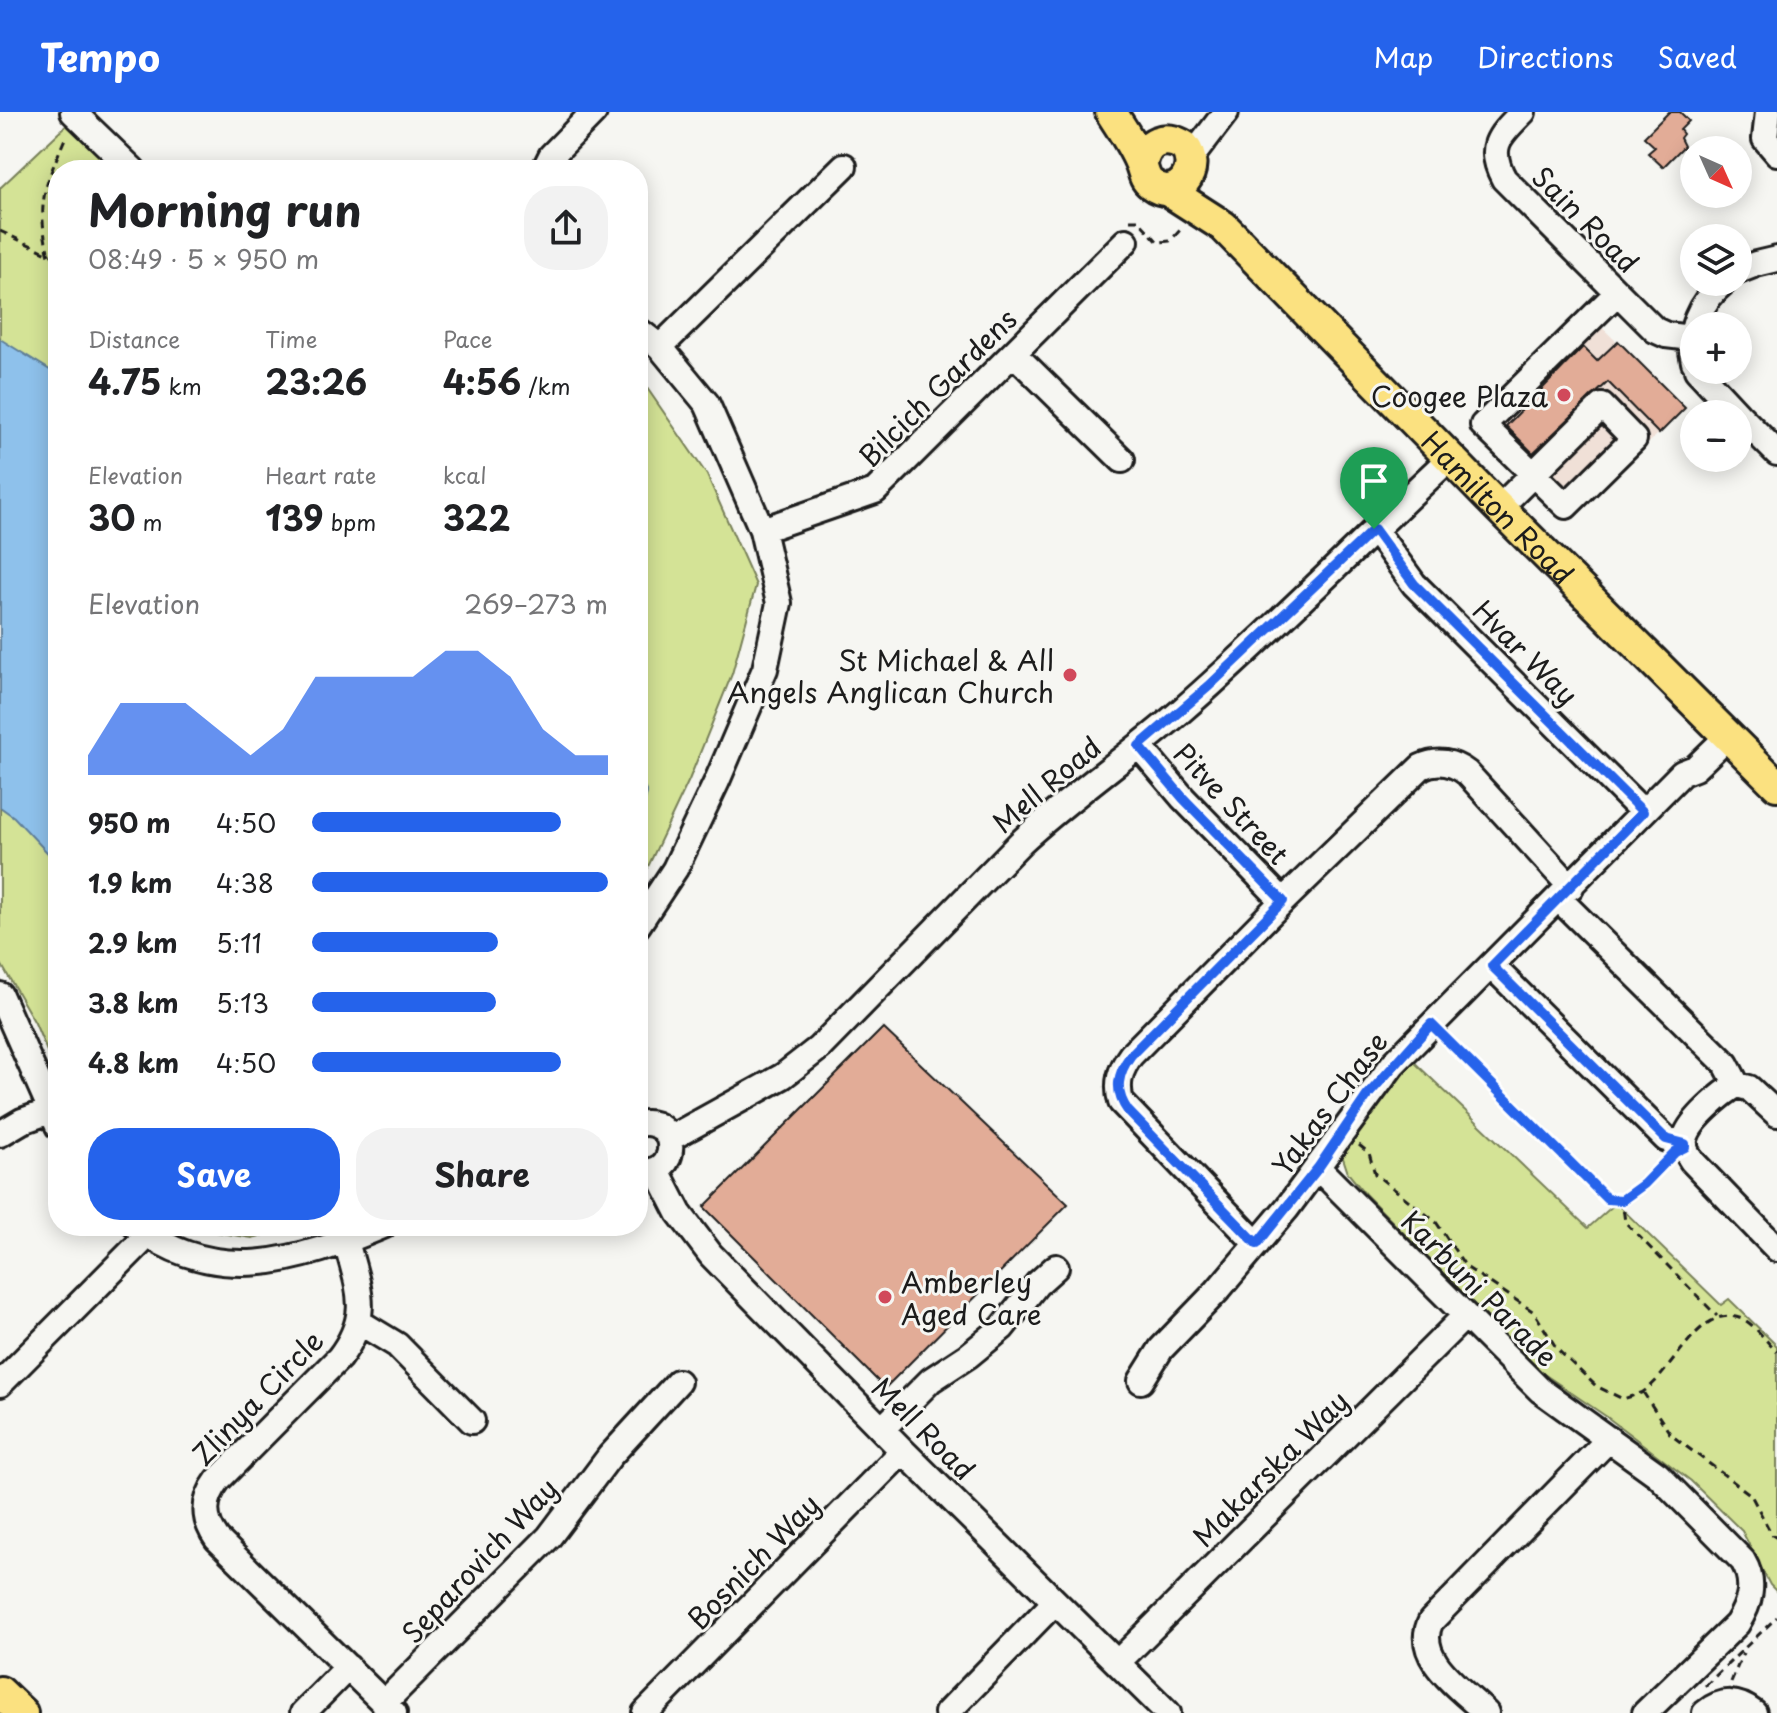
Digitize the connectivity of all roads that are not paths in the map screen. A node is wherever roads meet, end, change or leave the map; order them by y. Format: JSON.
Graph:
{"nodes":[{"id":1,"x":594,"y":112,"type":"edge"},
{"id":2,"x":1112,"y":112,"type":"edge"},
{"id":3,"x":1224,"y":112,"type":"edge"},
{"id":4,"x":1523,"y":112,"type":"edge"},
{"id":5,"x":1768,"y":112,"type":"edge"},
{"id":6,"x":74,"y":113,"type":"edge"},
{"id":7,"x":1180,"y":152,"type":"junction"},
{"id":8,"x":1777,"y":153,"type":"edge"},
{"id":9,"x":123,"y":160,"type":"edge"},
{"id":10,"x":549,"y":160,"type":"edge"},
{"id":11,"x":1142,"y":164,"type":"junction"},
{"id":12,"x":844,"y":166,"type":"dead end"},
{"id":13,"x":1167,"y":190,"type":"junction"},
{"id":14,"x":1223,"y":226,"type":"junction"},
{"id":15,"x":1125,"y":230,"type":"road end"},
{"id":16,"x":1777,"y":259,"type":"edge"},
{"id":17,"x":1752,"y":266,"type":"edge"},
{"id":18,"x":1617,"y":293,"type":"junction"},
{"id":19,"x":648,"y":338,"type":"edge"},
{"id":20,"x":1680,"y":343,"type":"edge"},
{"id":21,"x":660,"y":347,"type":"junction"},
{"id":22,"x":1014,"y":354,"type":"junction"},
{"id":23,"x":1710,"y":384,"type":"edge"},
{"id":24,"x":1725,"y":400,"type":"edge"},
{"id":25,"x":1752,"y":428,"type":"edge"},
{"id":26,"x":1777,"y":453,"type":"edge"},
{"id":27,"x":1451,"y":457,"type":"junction"},
{"id":28,"x":1122,"y":460,"type":"dead end"},
{"id":29,"x":1499,"y":508,"type":"junction"},
{"id":30,"x":1374,"y":529,"type":"junction"},
{"id":31,"x":762,"y":530,"type":"junction"},
{"id":32,"x":1723,"y":731,"type":"junction"},
{"id":33,"x":1139,"y":746,"type":"junction"},
{"id":34,"x":1777,"y":785,"type":"edge"},
{"id":35,"x":1643,"y":812,"type":"junction"},
{"id":36,"x":1565,"y":893,"type":"junction"},
{"id":37,"x":1283,"y":901,"type":"junction"},
{"id":38,"x":648,"y":910,"type":"edge"},
{"id":39,"x":1492,"y":966,"type":"junction"},
{"id":40,"x":0,"y":995,"type":"edge"},
{"id":41,"x":1737,"y":1085,"type":"junction"},
{"id":42,"x":48,"y":1100,"type":"edge"},
{"id":43,"x":1777,"y":1114,"type":"edge"},
{"id":44,"x":48,"y":1119,"type":"edge"},
{"id":45,"x":648,"y":1123,"type":"edge"},
{"id":46,"x":0,"y":1134,"type":"edge"},
{"id":47,"x":669,"y":1139,"type":"junction"},
{"id":48,"x":1685,"y":1146,"type":"junction"},
{"id":49,"x":1318,"y":1168,"type":"junction"},
{"id":50,"x":648,"y":1170,"type":"edge"},
{"id":51,"x":136,"y":1236,"type":"edge"},
{"id":52,"x":154,"y":1236,"type":"edge"},
{"id":53,"x":358,"y":1236,"type":"edge"},
{"id":54,"x":346,"y":1241,"type":"junction"},
{"id":55,"x":1257,"y":1244,"type":"junction"},
{"id":56,"x":1777,"y":1249,"type":"edge"},
{"id":57,"x":1056,"y":1267,"type":"dead end"},
{"id":58,"x":1464,"y":1317,"type":"junction"},
{"id":59,"x":359,"y":1322,"type":"junction"},
{"id":60,"x":1141,"y":1381,"type":"dead end"},
{"id":61,"x":678,"y":1382,"type":"dead end"},
{"id":62,"x":0,"y":1384,"type":"edge"},
{"id":63,"x":472,"y":1421,"type":"dead end"},
{"id":64,"x":882,"y":1429,"type":"junction"},
{"id":65,"x":1609,"y":1439,"type":"junction"},
{"id":66,"x":903,"y":1451,"type":"junction"},
{"id":67,"x":1055,"y":1602,"type":"junction"},
{"id":68,"x":1118,"y":1662,"type":"junction"},
{"id":69,"x":348,"y":1667,"type":"junction"},
{"id":70,"x":0,"y":1692,"type":"edge"},
{"id":71,"x":389,"y":1708,"type":"edge"},
{"id":72,"x":22,"y":1713,"type":"edge"},
{"id":73,"x":303,"y":1713,"type":"edge"},
{"id":74,"x":645,"y":1713,"type":"edge"},
{"id":75,"x":947,"y":1713,"type":"edge"},
{"id":76,"x":1168,"y":1713,"type":"edge"},
{"id":77,"x":1486,"y":1713,"type":"edge"},
{"id":78,"x":1645,"y":1713,"type":"edge"},
{"id":79,"x":1705,"y":1713,"type":"edge"},
{"id":80,"x":1754,"y":1713,"type":"edge"}],
"edges":[{"from":1,"to":10,"type":"street"},
{"from":2,"to":7,"type":"main road"},
{"from":2,"to":11,"type":"main road"},
{"from":3,"to":7,"type":"street"},
{"from":4,"to":18,"type":"street","name":"Sain Road"},
{"from":5,"to":8,"type":"street"},
{"from":6,"to":9,"type":"street"},
{"from":7,"to":11,"type":"main road"},
{"from":7,"to":13,"type":"main road"},
{"from":7,"to":14,"type":"main road","name":"Hamilton Road"},
{"from":11,"to":13,"type":"main road"},
{"from":12,"to":21,"type":"street"},
{"from":13,"to":14,"type":"main road","name":"Hamilton Road"},
{"from":14,"to":27,"type":"main road","name":"Hamilton Road"},
{"from":15,"to":22,"type":"street","name":"Bilcich Gardens"},
{"from":16,"to":17,"type":"street"},
{"from":18,"to":20,"type":"street","name":"Sain Road"},
{"from":18,"to":29,"type":"street"},
{"from":19,"to":21,"type":"street"},
{"from":21,"to":31,"type":"street"},
{"from":22,"to":28,"type":"street"},
{"from":22,"to":31,"type":"street","name":"Bilcich Gardens"},
{"from":23,"to":24,"type":"street"},
{"from":25,"to":26,"type":"street"},
{"from":27,"to":29,"type":"main road","name":"Hamilton Road"},
{"from":27,"to":30,"type":"street","name":"Mell Road"},
{"from":29,"to":32,"type":"main road","name":"Hamilton Road"},
{"from":30,"to":33,"type":"street","name":"Mell Road"},
{"from":30,"to":35,"type":"street","name":"Hvar Way"},
{"from":31,"to":38,"type":"street"},
{"from":32,"to":34,"type":"main road","name":"Hamilton Road"},
{"from":32,"to":35,"type":"street","name":"Yakas Chase"},
{"from":33,"to":37,"type":"street","name":"Pitve Street"},
{"from":33,"to":47,"type":"street","name":"Mell Road"},
{"from":35,"to":36,"type":"street","name":"Yakas Chase"},
{"from":36,"to":37,"type":"street"},
{"from":36,"to":39,"type":"street","name":"Yakas Chase"},
{"from":36,"to":41,"type":"street"},
{"from":37,"to":55,"type":"street"},
{"from":39,"to":48,"type":"street"},
{"from":39,"to":49,"type":"street","name":"Yakas Chase"},
{"from":40,"to":42,"type":"street"},
{"from":41,"to":43,"type":"street"},
{"from":41,"to":48,"type":"street"},
{"from":44,"to":46,"type":"street"},
{"from":45,"to":47,"type":"street"},
{"from":47,"to":50,"type":"street"},
{"from":48,"to":56,"type":"street"},
{"from":49,"to":55,"type":"street","name":"Yakas Chase"},
{"from":49,"to":58,"type":"street","name":"Karbuni Parade"},
{"from":50,"to":64,"type":"street","name":"Mell Road"},
{"from":51,"to":62,"type":"street"},
{"from":52,"to":54,"type":"street"},
{"from":53,"to":54,"type":"street"},
{"from":54,"to":59,"type":"street","name":"Zlinya Circle"},
{"from":55,"to":60,"type":"street","name":"Yakas Chase"},
{"from":57,"to":64,"type":"street"},
{"from":58,"to":65,"type":"street","name":"Karbuni Parade"},
{"from":58,"to":68,"type":"street","name":"Makarska Way"},
{"from":59,"to":63,"type":"street"},
{"from":59,"to":69,"type":"street","name":"Zlinya Circle"},
{"from":61,"to":71,"type":"street","name":"Separovich Way"},
{"from":64,"to":66,"type":"street","name":"Mell Road"},
{"from":65,"to":77,"type":"street"},
{"from":65,"to":78,"type":"street","name":"Karbuni Parade"},
{"from":66,"to":67,"type":"street","name":"Mell Road"},
{"from":66,"to":74,"type":"street","name":"Bosnich Way"},
{"from":67,"to":68,"type":"street","name":"Mell Road"},
{"from":67,"to":75,"type":"street"},
{"from":68,"to":76,"type":"street","name":"Mell Road"},
{"from":69,"to":71,"type":"street","name":"Zlinya Circle"},
{"from":69,"to":73,"type":"street"},
{"from":70,"to":72,"type":"main road"},
{"from":79,"to":80,"type":"street"}]}
